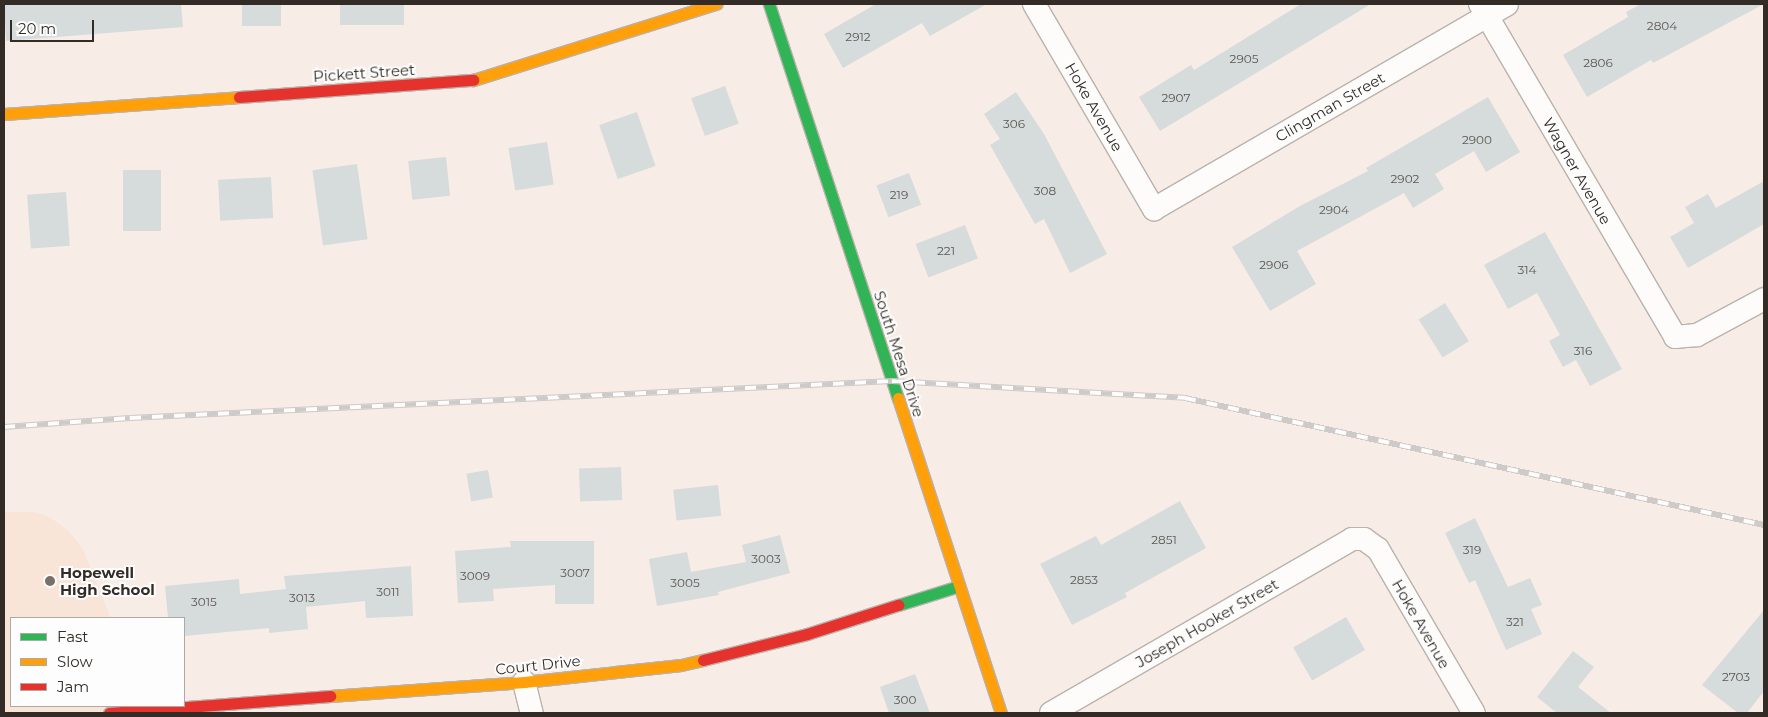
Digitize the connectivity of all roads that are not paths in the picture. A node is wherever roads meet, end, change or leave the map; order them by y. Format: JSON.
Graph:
{"nodes":[{"id":1,"x":716,"y":4,"type":"edge"},
{"id":2,"x":769,"y":4,"type":"edge"},
{"id":3,"x":1034,"y":4,"type":"edge"},
{"id":4,"x":1507,"y":4,"type":"edge"},
{"id":5,"x":1483,"y":10,"type":"edge"},
{"id":6,"x":4,"y":114,"type":"edge"},
{"id":7,"x":1154,"y":210,"type":"joint"},
{"id":8,"x":1764,"y":299,"type":"edge"},
{"id":9,"x":1364,"y":539,"type":"joint"},
{"id":10,"x":958,"y":586,"type":"junction"},
{"id":11,"x":524,"y":682,"type":"junction"},
{"id":12,"x":109,"y":713,"type":"edge"},
{"id":13,"x":532,"y":713,"type":"edge"},
{"id":14,"x":1001,"y":713,"type":"edge"},
{"id":15,"x":1051,"y":713,"type":"edge"},
{"id":16,"x":1474,"y":713,"type":"edge"}],
"edges":[{"from":1,"to":6,"type":"street","name":"Pickett Street"},
{"from":2,"to":10,"type":"street","name":"South Mesa Drive"},
{"from":3,"to":7,"type":"street","name":"Hoke Avenue"},
{"from":4,"to":5,"type":"street","name":"Clingman Street"},
{"from":5,"to":7,"type":"street","name":"Clingman Street"},
{"from":5,"to":8,"type":"street","name":"Wagner Avenue"},
{"from":9,"to":15,"type":"street","name":"Joseph Hooker Street"},
{"from":9,"to":16,"type":"street","name":"Hoke Avenue"},
{"from":10,"to":11,"type":"street","name":"Court Drive"},
{"from":10,"to":14,"type":"street","name":"South Mesa Drive"},
{"from":11,"to":12,"type":"street","name":"Court Drive"},
{"from":11,"to":13,"type":"street"}]}
